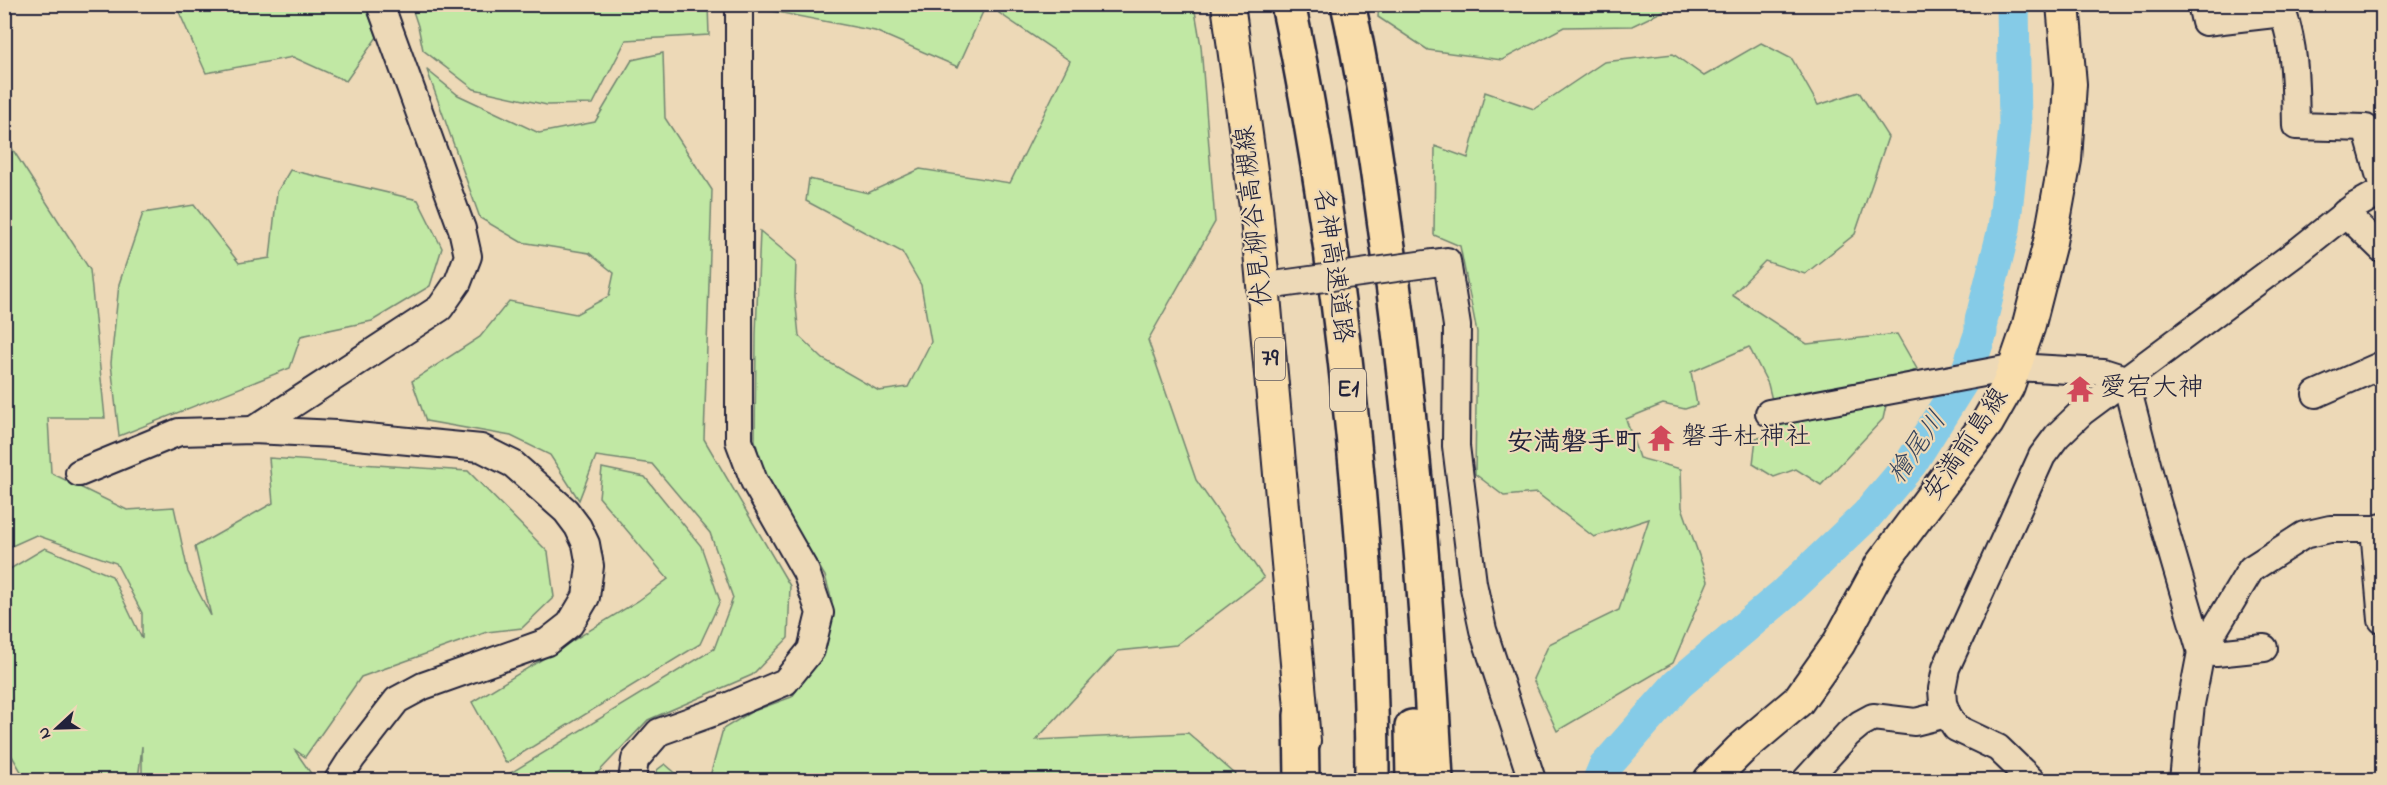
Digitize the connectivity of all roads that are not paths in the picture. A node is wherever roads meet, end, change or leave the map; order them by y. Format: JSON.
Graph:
{"nodes":[{"id":1,"x":380,"y":4,"type":"edge"},
{"id":2,"x":739,"y":4,"type":"edge"},
{"id":3,"x":1228,"y":4,"type":"edge"},
{"id":4,"x":1288,"y":4,"type":"edge"},
{"id":5,"x":1332,"y":4,"type":"edge"},
{"id":6,"x":1348,"y":4,"type":"edge"},
{"id":7,"x":2063,"y":4,"type":"edge"},
{"id":8,"x":2201,"y":4,"type":"edge"},
{"id":9,"x":2382,"y":184,"type":"edge"},
{"id":10,"x":2382,"y":190,"type":"edge"},
{"id":11,"x":2344,"y":213,"type":"junction"},
{"id":12,"x":2382,"y":249,"type":"edge"},
{"id":13,"x":1272,"y":285,"type":"junction"},
{"id":14,"x":2382,"y":365,"type":"edge"},
{"id":15,"x":2007,"y":369,"type":"junction"},
{"id":16,"x":2125,"y":378,"type":"junction"},
{"id":17,"x":319,"y":387,"type":"junction"},
{"id":18,"x":2316,"y":394,"type":"dead end"},
{"id":19,"x":1769,"y":413,"type":"dead end"},
{"id":20,"x":253,"y":430,"type":"junction"},
{"id":21,"x":323,"y":434,"type":"junction"},
{"id":22,"x":79,"y":473,"type":"dead end"},
{"id":23,"x":2378,"y":528,"type":"edge"},
{"id":24,"x":2382,"y":620,"type":"edge"},
{"id":25,"x":2264,"y":648,"type":"dead end"},
{"id":26,"x":2201,"y":652,"type":"junction"},
{"id":27,"x":1947,"y":714,"type":"junction"},
{"id":28,"x":1301,"y":715,"type":"junction"},
{"id":29,"x":338,"y":780,"type":"edge"},
{"id":30,"x":632,"y":780,"type":"edge"},
{"id":31,"x":1296,"y":780,"type":"edge"},
{"id":32,"x":1302,"y":780,"type":"edge"},
{"id":33,"x":1308,"y":780,"type":"edge"},
{"id":34,"x":1372,"y":780,"type":"edge"},
{"id":35,"x":1413,"y":780,"type":"edge"},
{"id":36,"x":1436,"y":780,"type":"edge"},
{"id":37,"x":1532,"y":780,"type":"edge"},
{"id":38,"x":1710,"y":780,"type":"edge"},
{"id":39,"x":1806,"y":780,"type":"edge"},
{"id":40,"x":2031,"y":780,"type":"edge"},
{"id":41,"x":2183,"y":780,"type":"edge"}],
"edges":[{"from":1,"to":17,"type":"street"},
{"from":2,"to":30,"type":"street"},
{"from":3,"to":13,"type":"main road","name":"伏見柳谷高槻線","number":"79"},
{"from":4,"to":34,"type":"highway","name":"名神高速道路","number":"E1"},
{"from":5,"to":35,"type":"highway","name":"名神高速道路","number":"E1"},
{"from":6,"to":36,"type":"highway"},
{"from":7,"to":15,"type":"main road","name":"安満前島線"},
{"from":8,"to":9,"type":"street"},
{"from":10,"to":11,"type":"street"},
{"from":11,"to":12,"type":"street"},
{"from":11,"to":16,"type":"street"},
{"from":13,"to":28,"type":"main road","name":"伏見柳谷高槻線","number":"79"},
{"from":13,"to":37,"type":"street","bridge":true},
{"from":14,"to":18,"type":"street"},
{"from":15,"to":16,"type":"street"},
{"from":15,"to":19,"type":"street"},
{"from":15,"to":38,"type":"main road","name":"安満前島線"},
{"from":16,"to":26,"type":"street"},
{"from":16,"to":27,"type":"street"},
{"from":17,"to":20,"type":"street"},
{"from":17,"to":21,"type":"street"},
{"from":20,"to":21,"type":"street"},
{"from":20,"to":22,"type":"street"},
{"from":21,"to":29,"type":"street"},
{"from":23,"to":24,"type":"street"},
{"from":23,"to":26,"type":"street"},
{"from":25,"to":26,"type":"street"},
{"from":26,"to":41,"type":"street"},
{"from":27,"to":39,"type":"street"},
{"from":27,"to":40,"type":"street"},
{"from":28,"to":31,"type":"main road","name":"伏見柳谷高槻線","number":"79"},
{"from":28,"to":32,"type":"highway"},
{"from":28,"to":33,"type":"main road","name":"伏見柳谷高槻線","number":"79"}]}
